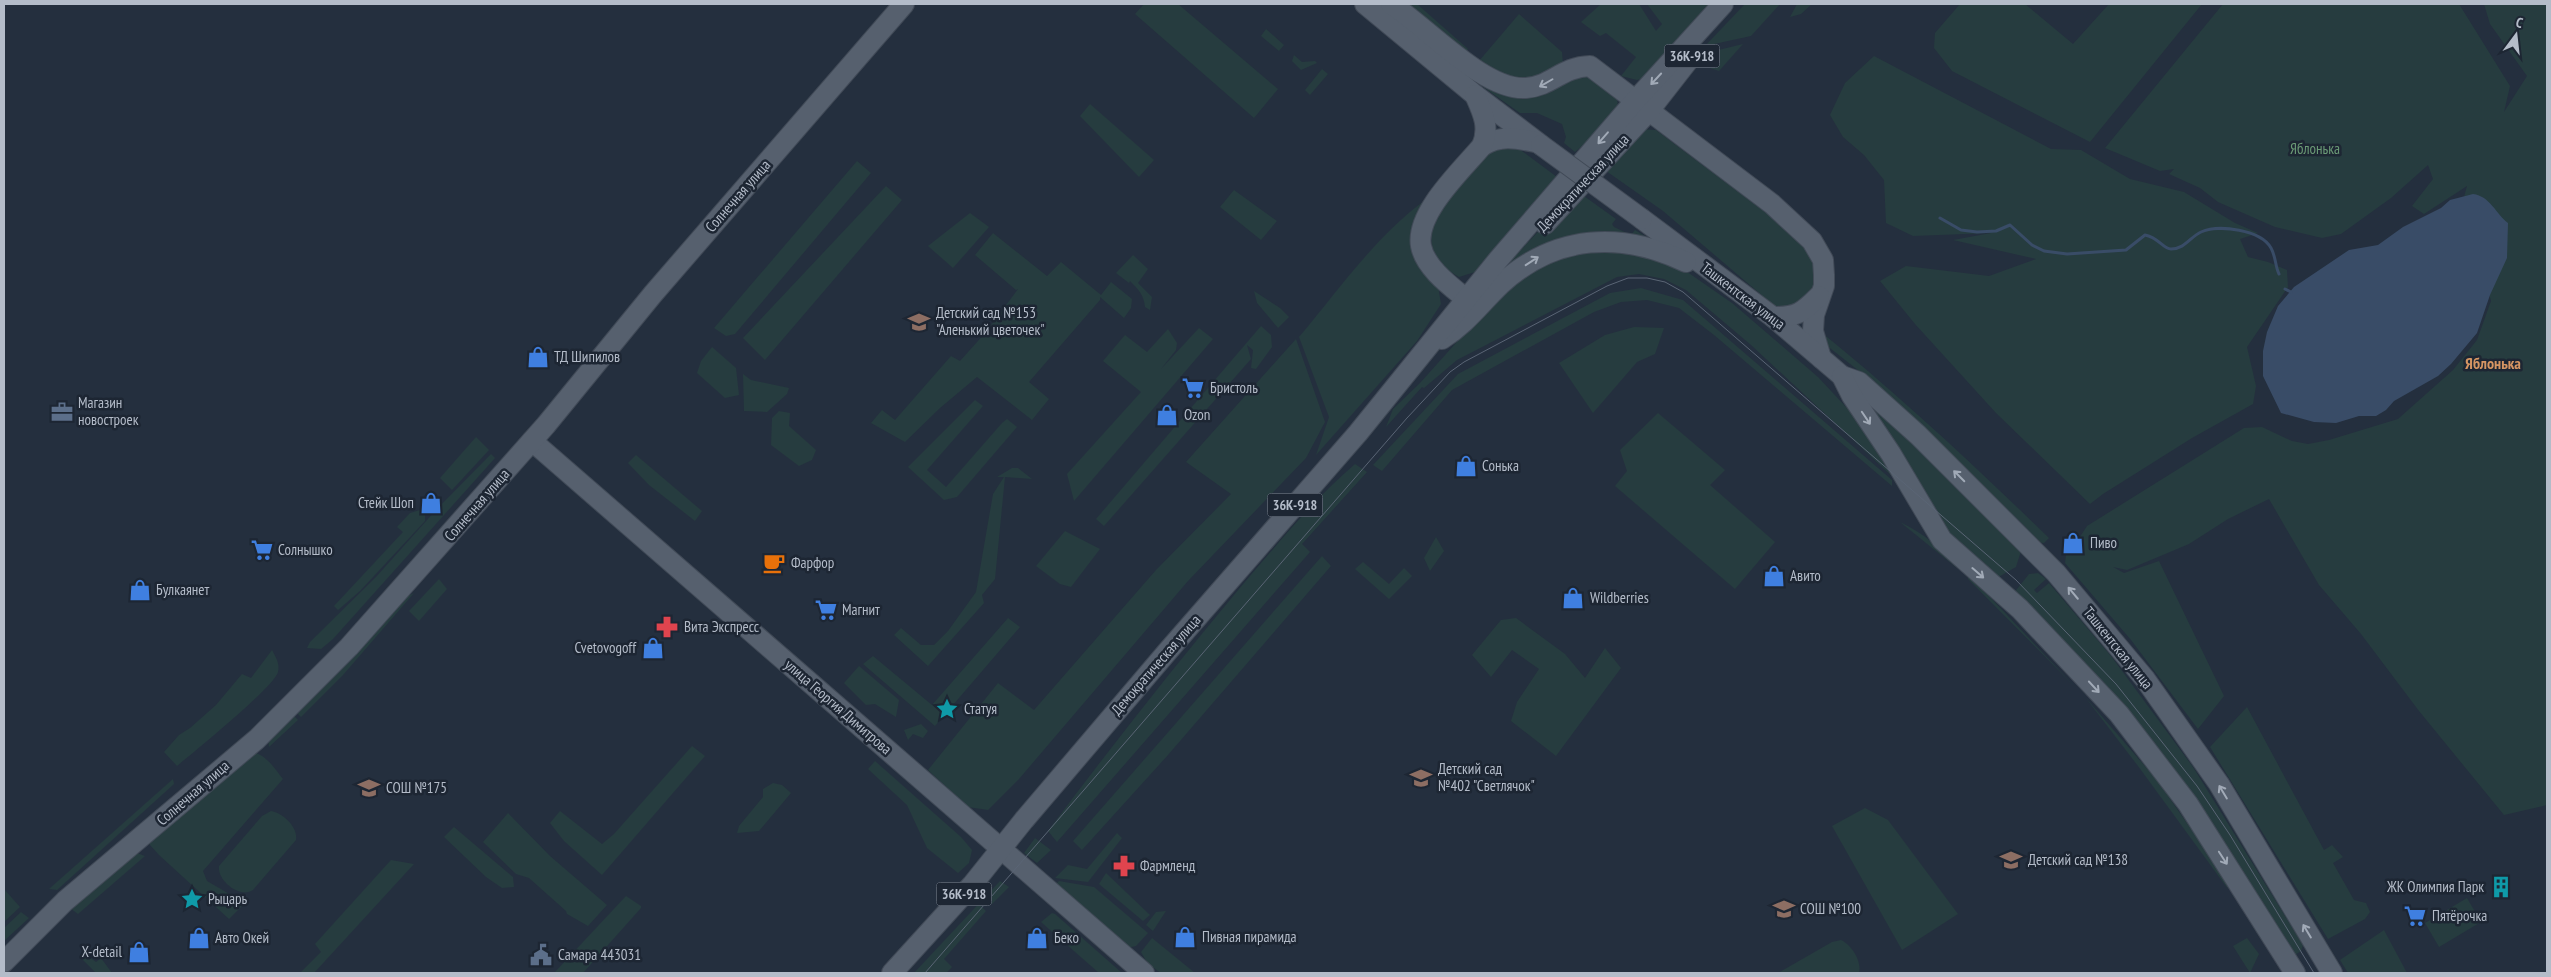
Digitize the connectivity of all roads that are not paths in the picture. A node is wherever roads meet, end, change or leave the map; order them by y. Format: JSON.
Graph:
{"nodes":[{"id":1,"x":904,"y":4,"type":"edge"},
{"id":2,"x":1365,"y":4,"type":"edge"},
{"id":3,"x":1391,"y":4,"type":"edge"},
{"id":4,"x":1723,"y":4,"type":"edge"},
{"id":5,"x":1740,"y":4,"type":"edge"},
{"id":6,"x":1475,"y":95,"type":"junction"},
{"id":7,"x":1642,"y":106,"type":"junction"},
{"id":8,"x":1539,"y":144,"type":"junction"},
{"id":9,"x":1482,"y":146,"type":"junction"},
{"id":10,"x":1720,"y":278,"type":"junction"},
{"id":11,"x":1819,"y":296,"type":"junction"},
{"id":12,"x":1465,"y":298,"type":"junction"},
{"id":13,"x":1773,"y":317,"type":"junction"},
{"id":14,"x":1442,"y":338,"type":"junction"},
{"id":15,"x":1421,"y":357,"type":"junction"},
{"id":16,"x":1821,"y":358,"type":"junction"},
{"id":17,"x":1842,"y":376,"type":"junction"},
{"id":18,"x":532,"y":441,"type":"junction"},
{"id":19,"x":1000,"y":850,"type":"junction"},
{"id":20,"x":4,"y":962,"type":"edge"},
{"id":21,"x":892,"y":973,"type":"edge"},
{"id":22,"x":1144,"y":973,"type":"edge"},
{"id":23,"x":2296,"y":973,"type":"edge"},
{"id":24,"x":2332,"y":973,"type":"edge"}],
"edges":[{"from":1,"to":18,"type":"main road","name":"Солнечная улица"},
{"from":2,"to":6,"type":"main road"},
{"from":7,"to":3,"type":"main road","one_way":true},
{"from":4,"to":7,"type":"main road","name":"Демократическая улица","number":"36К-918","one_way":true},
{"from":5,"to":7,"type":"main road","name":"Демократическая улица","number":"36К-918"},
{"from":6,"to":8,"type":"main road","name":"Ташкентская улица"},
{"from":6,"to":9,"type":"main road"},
{"from":7,"to":11,"type":"main road"},
{"from":7,"to":12,"type":"main road","name":"Демократическая улица","number":"36К-918","one_way":true},
{"from":7,"to":14,"type":"main road","name":"Демократическая улица","number":"36К-918"},
{"from":8,"to":9,"type":"main road"},
{"from":8,"to":10,"type":"main road","name":"Ташкентская улица","bridge":true},
{"from":9,"to":12,"type":"main road"},
{"from":10,"to":13,"type":"main road","name":"Ташкентская улица"},
{"from":14,"to":10,"type":"main road","one_way":true},
{"from":11,"to":13,"type":"main road"},
{"from":11,"to":16,"type":"main road"},
{"from":12,"to":15,"type":"main road","name":"Демократическая улица","number":"36К-918"},
{"from":13,"to":16,"type":"main road","name":"Ташкентская улица"},
{"from":14,"to":15,"type":"main road","name":"Демократическая улица","number":"36К-918"},
{"from":15,"to":19,"type":"main road","name":"Демократическая улица","number":"36К-918"},
{"from":16,"to":17,"type":"main road","name":"Ташкентская улица"},
{"from":17,"to":23,"type":"main road","name":"Ташкентская улица","one_way":true},
{"from":24,"to":17,"type":"main road","name":"Ташкентская улица","one_way":true},
{"from":18,"to":19,"type":"main road","name":"улица Георгия Димитрова"},
{"from":18,"to":20,"type":"main road","name":"Солнечная улица"},
{"from":19,"to":21,"type":"main road","name":"Демократическая улица","number":"36К-918"},
{"from":19,"to":22,"type":"main road","name":"улица Георгия Димитрова"}]}
